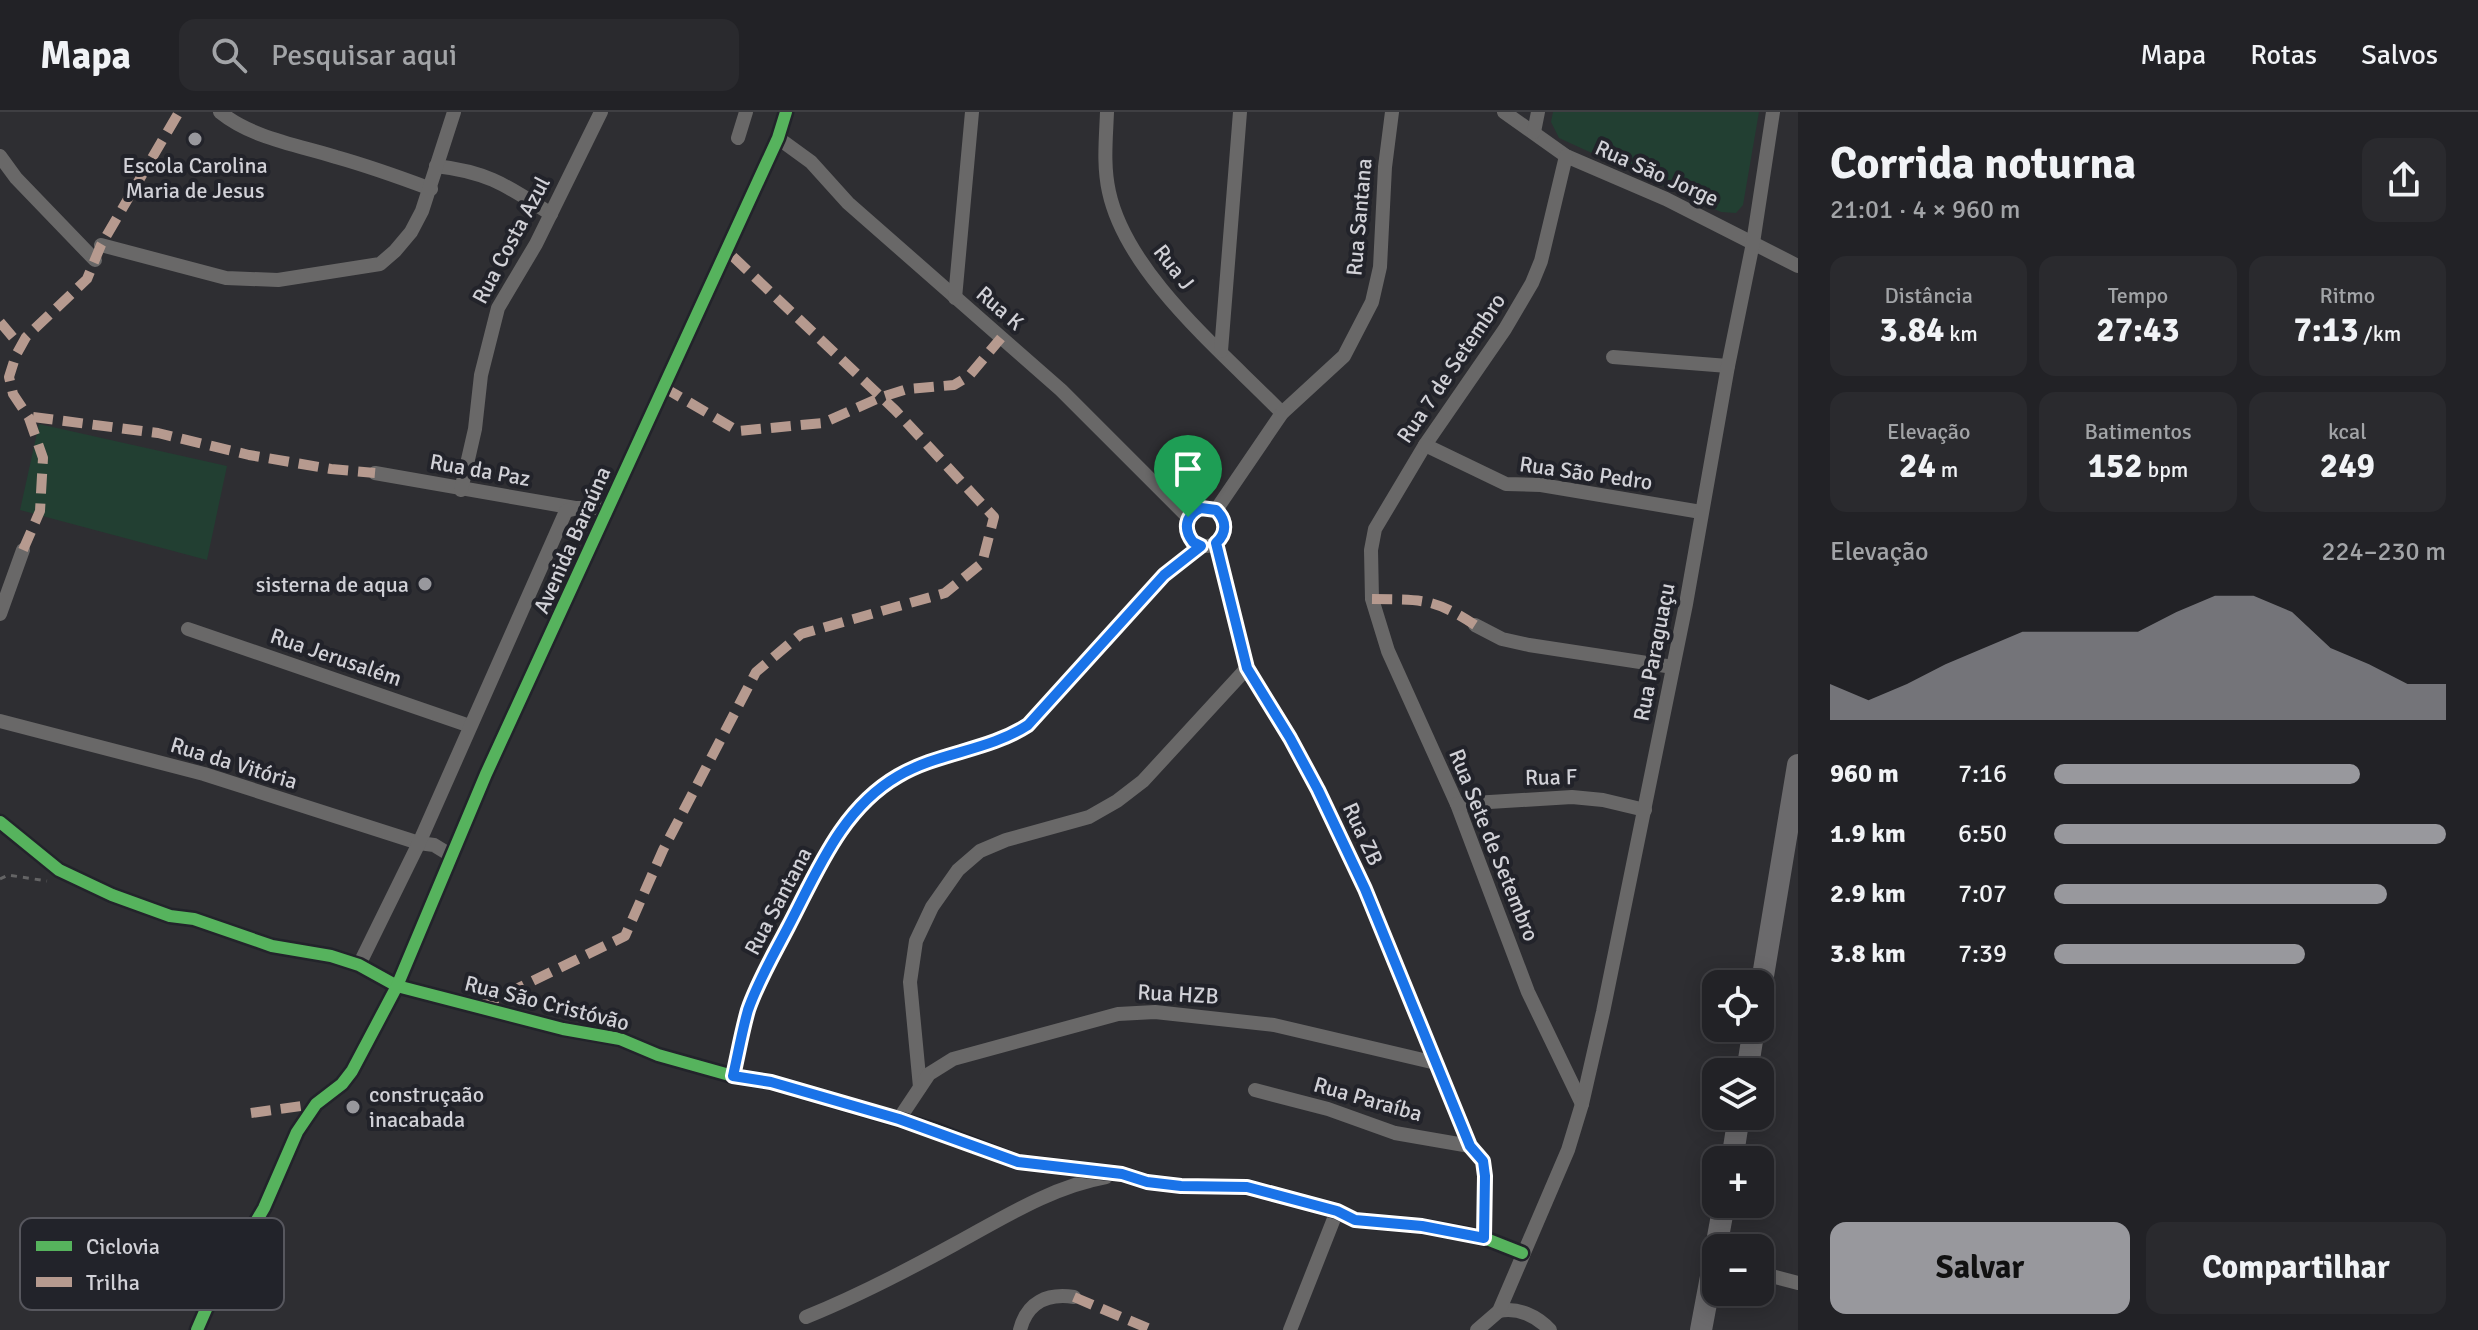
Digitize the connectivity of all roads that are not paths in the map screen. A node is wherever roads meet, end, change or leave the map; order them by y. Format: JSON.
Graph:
{"nodes":[{"id":1,"x":220,"y":112,"type":"edge"},
{"id":2,"x":454,"y":112,"type":"edge"},
{"id":3,"x":601,"y":112,"type":"edge"},
{"id":4,"x":746,"y":112,"type":"edge"},
{"id":5,"x":786,"y":112,"type":"edge"},
{"id":6,"x":972,"y":112,"type":"edge"},
{"id":7,"x":1107,"y":112,"type":"edge"},
{"id":8,"x":1240,"y":112,"type":"edge"},
{"id":9,"x":1392,"y":112,"type":"edge"},
{"id":10,"x":1504,"y":112,"type":"edge"},
{"id":11,"x":1538,"y":112,"type":"edge"},
{"id":12,"x":1773,"y":112,"type":"edge"},
{"id":13,"x":1534,"y":132,"type":"junction"},
{"id":14,"x":738,"y":138,"type":"dead end"},
{"id":15,"x":778,"y":138,"type":"junction"},
{"id":16,"x":0,"y":156,"type":"edge"},
{"id":17,"x":1566,"y":156,"type":"junction"},
{"id":18,"x":436,"y":166,"type":"junction"},
{"id":19,"x":431,"y":189,"type":"junction"},
{"id":20,"x":551,"y":214,"type":"junction"},
{"id":21,"x":1753,"y":243,"type":"junction"},
{"id":22,"x":1798,"y":266,"type":"edge"},
{"id":23,"x":955,"y":298,"type":"junction"},
{"id":24,"x":1221,"y":351,"type":"junction"},
{"id":25,"x":1613,"y":357,"type":"dead end"},
{"id":26,"x":1728,"y":366,"type":"junction"},
{"id":27,"x":1282,"y":413,"type":"junction"},
{"id":28,"x":1425,"y":445,"type":"junction"},
{"id":29,"x":375,"y":473,"type":"dead end"},
{"id":30,"x":461,"y":490,"type":"junction"},
{"id":31,"x":577,"y":508,"type":"junction"},
{"id":32,"x":608,"y":508,"type":"junction"},
{"id":33,"x":1216,"y":510,"type":"junction"},
{"id":34,"x":1701,"y":512,"type":"junction"},
{"id":35,"x":1188,"y":517,"type":"junction"},
{"id":36,"x":1209,"y":545,"type":"junction"},
{"id":37,"x":23,"y":550,"type":"dead end"},
{"id":38,"x":1372,"y":599,"type":"joint"},
{"id":39,"x":0,"y":614,"type":"edge"},
{"id":40,"x":1475,"y":625,"type":"dead end"},
{"id":41,"x":188,"y":629,"type":"dead end"},
{"id":42,"x":1673,"y":667,"type":"junction"},
{"id":43,"x":1247,"y":668,"type":"junction"},
{"id":44,"x":0,"y":721,"type":"edge"},
{"id":45,"x":470,"y":726,"type":"junction"},
{"id":46,"x":1798,"y":765,"type":"edge"},
{"id":47,"x":1457,"y":804,"type":"junction"},
{"id":48,"x":1645,"y":810,"type":"junction"},
{"id":49,"x":0,"y":822,"type":"edge"},
{"id":50,"x":419,"y":843,"type":"junction"},
{"id":51,"x":452,"y":856,"type":"junction"},
{"id":52,"x":359,"y":965,"type":"junction"},
{"id":53,"x":1764,"y":970,"type":"edge"},
{"id":54,"x":397,"y":986,"type":"junction"},
{"id":55,"x":1436,"y":1063,"type":"junction"},
{"id":56,"x":733,"y":1076,"type":"junction"},
{"id":57,"x":920,"y":1087,"type":"junction"},
{"id":58,"x":1255,"y":1090,"type":"dead end"},
{"id":59,"x":1582,"y":1104,"type":"junction"},
{"id":60,"x":899,"y":1119,"type":"junction"},
{"id":61,"x":1470,"y":1146,"type":"junction"},
{"id":62,"x":1122,"y":1174,"type":"junction"},
{"id":63,"x":1337,"y":1211,"type":"junction"},
{"id":64,"x":258,"y":1218,"type":"edge"},
{"id":65,"x":1484,"y":1238,"type":"junction"},
{"id":66,"x":1522,"y":1253,"type":"junction"},
{"id":67,"x":1774,"y":1277,"type":"edge"},
{"id":68,"x":1798,"y":1283,"type":"edge"},
{"id":69,"x":1074,"y":1297,"type":"dead end"},
{"id":70,"x":1706,"y":1306,"type":"edge"},
{"id":71,"x":206,"y":1310,"type":"edge"},
{"id":72,"x":1499,"y":1311,"type":"junction"},
{"id":73,"x":806,"y":1317,"type":"dead end"},
{"id":74,"x":197,"y":1330,"type":"edge"},
{"id":75,"x":1020,"y":1330,"type":"edge"},
{"id":76,"x":1290,"y":1330,"type":"edge"},
{"id":77,"x":1477,"y":1330,"type":"edge"},
{"id":78,"x":1550,"y":1330,"type":"edge"},
{"id":79,"x":1701,"y":1330,"type":"edge"}],
"edges":[{"from":1,"to":19,"type":"street"},
{"from":2,"to":18,"type":"street"},
{"from":3,"to":20,"type":"street","name":"Rua Costa Azul"},
{"from":4,"to":14,"type":"street"},
{"from":5,"to":15,"type":"street","name":"Avenida Baraúna"},
{"from":6,"to":23,"type":"street"},
{"from":7,"to":24,"type":"street","name":"Rua J"},
{"from":8,"to":24,"type":"street"},
{"from":9,"to":27,"type":"street","name":"Rua Santana"},
{"from":10,"to":13,"type":"street","name":"Rua São Jorge"},
{"from":11,"to":13,"type":"street"},
{"from":12,"to":21,"type":"street","name":"Rua Paraguaçu"},
{"from":13,"to":17,"type":"street","name":"Rua São Jorge"},
{"from":15,"to":23,"type":"street","name":"Rua K"},
{"from":15,"to":32,"type":"street","name":"Avenida Baraúna"},
{"from":16,"to":19,"type":"street"},
{"from":17,"to":21,"type":"street","name":"Rua São Jorge"},
{"from":17,"to":28,"type":"street","name":"Rua 7 de Setembro"},
{"from":18,"to":19,"type":"street"},
{"from":18,"to":20,"type":"street"},
{"from":20,"to":30,"type":"street","name":"Rua Costa Azul"},
{"from":21,"to":22,"type":"street","name":"Rua São Jorge"},
{"from":21,"to":26,"type":"street","name":"Rua Paraguaçu"},
{"from":23,"to":35,"type":"street","name":"Rua K"},
{"from":24,"to":27,"type":"street","name":"Rua J"},
{"from":25,"to":26,"type":"street"},
{"from":26,"to":34,"type":"street","name":"Rua Paraguaçu"},
{"from":27,"to":33,"type":"street","name":"Rua Santana"},
{"from":28,"to":34,"type":"street","name":"Rua São Pedro"},
{"from":28,"to":38,"type":"street","name":"Rua 7 de Setembro"},
{"from":29,"to":30,"type":"street","name":"Rua da Paz"},
{"from":30,"to":31,"type":"street","name":"Rua da Paz"},
{"from":31,"to":32,"type":"street","name":"Avenida Baraúna"},
{"from":31,"to":45,"type":"street","name":"Avenida Baraúna"},
{"from":32,"to":51,"type":"street","name":"Avenida Baraúna"},
{"from":33,"to":35,"type":"street"},
{"from":33,"to":36,"type":"street"},
{"from":34,"to":42,"type":"street","name":"Rua Paraguaçu"},
{"from":35,"to":36,"type":"street"},
{"from":36,"to":43,"type":"street","name":"Rua ZB"},
{"from":36,"to":56,"type":"street","name":"Rua Santana"},
{"from":37,"to":39,"type":"street"},
{"from":38,"to":47,"type":"street","name":"Rua Sete de Setembro"},
{"from":40,"to":42,"type":"street"},
{"from":41,"to":45,"type":"street","name":"Rua Jerusalém"},
{"from":42,"to":48,"type":"street","name":"Rua Paraguaçu"},
{"from":43,"to":55,"type":"street","name":"Rua ZB"},
{"from":43,"to":57,"type":"street"},
{"from":44,"to":50,"type":"street","name":"Rua da Vitória"},
{"from":45,"to":50,"type":"street","name":"Avenida Baraúna"},
{"from":46,"to":53,"type":"main road"},
{"from":47,"to":48,"type":"street","name":"Rua F"},
{"from":47,"to":59,"type":"street","name":"Rua Sete de Setembro"},
{"from":48,"to":59,"type":"street","name":"Rua Paraguaçu"},
{"from":49,"to":52,"type":"street","name":"Rua São Cristóvão"},
{"from":50,"to":51,"type":"street","name":"Rua da Vitória"},
{"from":50,"to":52,"type":"street","name":"Avenida Baraúna"},
{"from":51,"to":54,"type":"street","name":"Avenida Baraúna"},
{"from":52,"to":54,"type":"street","name":"Rua São Cristóvão"},
{"from":54,"to":56,"type":"street","name":"Rua São Cristóvão"},
{"from":54,"to":64,"type":"street","name":"Avenida Baraúna"},
{"from":55,"to":57,"type":"street","name":"Rua HZB"},
{"from":55,"to":61,"type":"street","name":"Rua ZB"},
{"from":56,"to":60,"type":"street","name":"Rua São Cristóvão"},
{"from":57,"to":60,"type":"street","name":"Rua HZB"},
{"from":58,"to":61,"type":"street","name":"Rua Paraíba"},
{"from":59,"to":66,"type":"street","name":"Rua Paraguaçu"},
{"from":60,"to":62,"type":"street","name":"Rua São Cristóvão"},
{"from":61,"to":65,"type":"street","name":"Rua ZB"},
{"from":62,"to":63,"type":"street","name":"Rua São Cristóvão"},
{"from":62,"to":73,"type":"street"},
{"from":63,"to":65,"type":"street","name":"Rua São Cristóvão"},
{"from":63,"to":76,"type":"street"},
{"from":65,"to":66,"type":"street","name":"Rua São Cristóvão"},
{"from":66,"to":72,"type":"street","name":"Rua Paraguaçu"},
{"from":67,"to":68,"type":"street"},
{"from":69,"to":75,"type":"street"},
{"from":70,"to":79,"type":"main road"},
{"from":71,"to":74,"type":"street","name":"Avenida Baraúna"},
{"from":72,"to":77,"type":"street"},
{"from":72,"to":78,"type":"street"}]}
